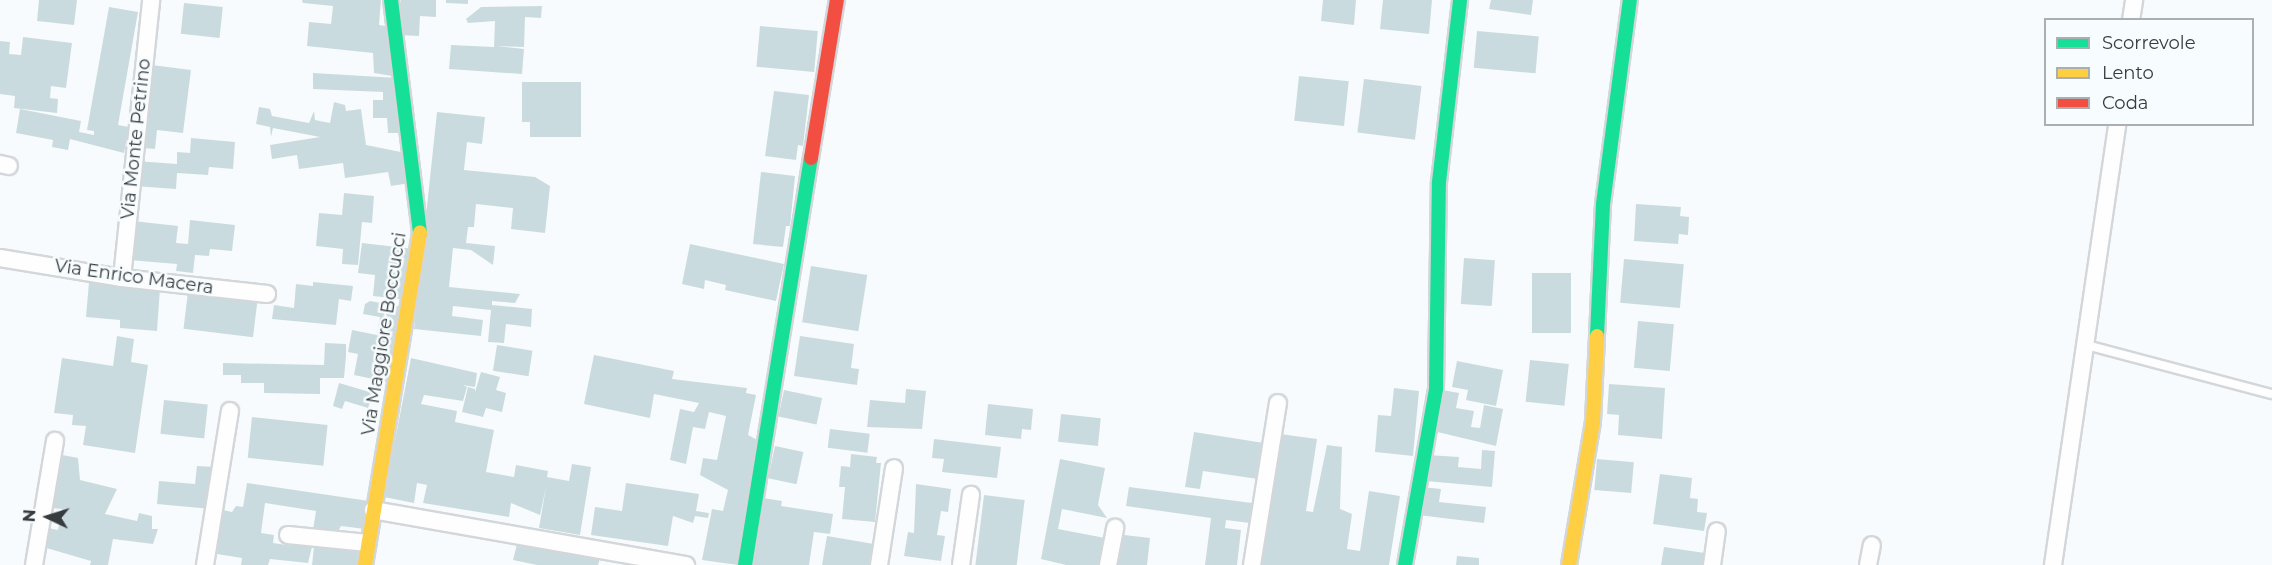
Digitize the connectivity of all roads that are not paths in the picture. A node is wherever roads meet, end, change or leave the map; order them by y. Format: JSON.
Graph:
{"nodes":[{"id":1,"x":151,"y":0,"type":"edge"},
{"id":2,"x":392,"y":0,"type":"edge"},
{"id":3,"x":837,"y":0,"type":"edge"},
{"id":4,"x":1460,"y":0,"type":"edge"},
{"id":5,"x":1630,"y":0,"type":"edge"},
{"id":6,"x":2134,"y":0,"type":"edge"},
{"id":7,"x":2131,"y":18,"type":"edge"},
{"id":8,"x":2117,"y":126,"type":"edge"},
{"id":9,"x":0,"y":258,"type":"edge"},
{"id":10,"x":122,"y":278,"type":"junction"},
{"id":11,"x":267,"y":294,"type":"dead end"},
{"id":12,"x":2086,"y":345,"type":"junction"},
{"id":13,"x":2272,"y":394,"type":"edge"},
{"id":14,"x":1278,"y":403,"type":"dead end"},
{"id":15,"x":230,"y":411,"type":"dead end"},
{"id":16,"x":55,"y":441,"type":"dead end"},
{"id":17,"x":894,"y":468,"type":"dead end"},
{"id":18,"x":971,"y":495,"type":"dead end"},
{"id":19,"x":373,"y":510,"type":"junction"},
{"id":20,"x":1115,"y":528,"type":"dead end"},
{"id":21,"x":1717,"y":531,"type":"dead end"},
{"id":22,"x":288,"y":535,"type":"dead end"},
{"id":23,"x":368,"y":543,"type":"junction"},
{"id":24,"x":1872,"y":545,"type":"dead end"},
{"id":25,"x":34,"y":565,"type":"edge"},
{"id":26,"x":205,"y":565,"type":"edge"},
{"id":27,"x":364,"y":565,"type":"edge"},
{"id":28,"x":686,"y":565,"type":"edge"},
{"id":29,"x":745,"y":565,"type":"edge"},
{"id":30,"x":879,"y":565,"type":"edge"},
{"id":31,"x":961,"y":565,"type":"edge"},
{"id":32,"x":1108,"y":565,"type":"edge"},
{"id":33,"x":1252,"y":565,"type":"edge"},
{"id":34,"x":1405,"y":565,"type":"edge"},
{"id":35,"x":1569,"y":565,"type":"edge"},
{"id":36,"x":1712,"y":565,"type":"edge"},
{"id":37,"x":1868,"y":565,"type":"edge"},
{"id":38,"x":2054,"y":565,"type":"edge"}],
"edges":[{"from":1,"to":10,"type":"street","name":"Via Monte Petrino"},
{"from":2,"to":19,"type":"street","name":"Via Maggiore Boccucci"},
{"from":3,"to":29,"type":"street"},
{"from":4,"to":34,"type":"street"},
{"from":5,"to":35,"type":"street"},
{"from":6,"to":7,"type":"street"},
{"from":8,"to":12,"type":"street"},
{"from":9,"to":10,"type":"street","name":"Via Enrico Macera"},
{"from":10,"to":11,"type":"street","name":"Via Enrico Macera"},
{"from":12,"to":13,"type":"lane"},
{"from":12,"to":38,"type":"street"},
{"from":14,"to":33,"type":"street"},
{"from":15,"to":26,"type":"street"},
{"from":16,"to":25,"type":"street"},
{"from":17,"to":30,"type":"street"},
{"from":18,"to":31,"type":"street"},
{"from":19,"to":23,"type":"street","name":"Via Maggiore Boccucci"},
{"from":19,"to":28,"type":"street"},
{"from":20,"to":32,"type":"street"},
{"from":21,"to":36,"type":"street"},
{"from":22,"to":23,"type":"street"},
{"from":23,"to":27,"type":"street","name":"Via Maggiore Boccucci"},
{"from":24,"to":37,"type":"street"}]}
